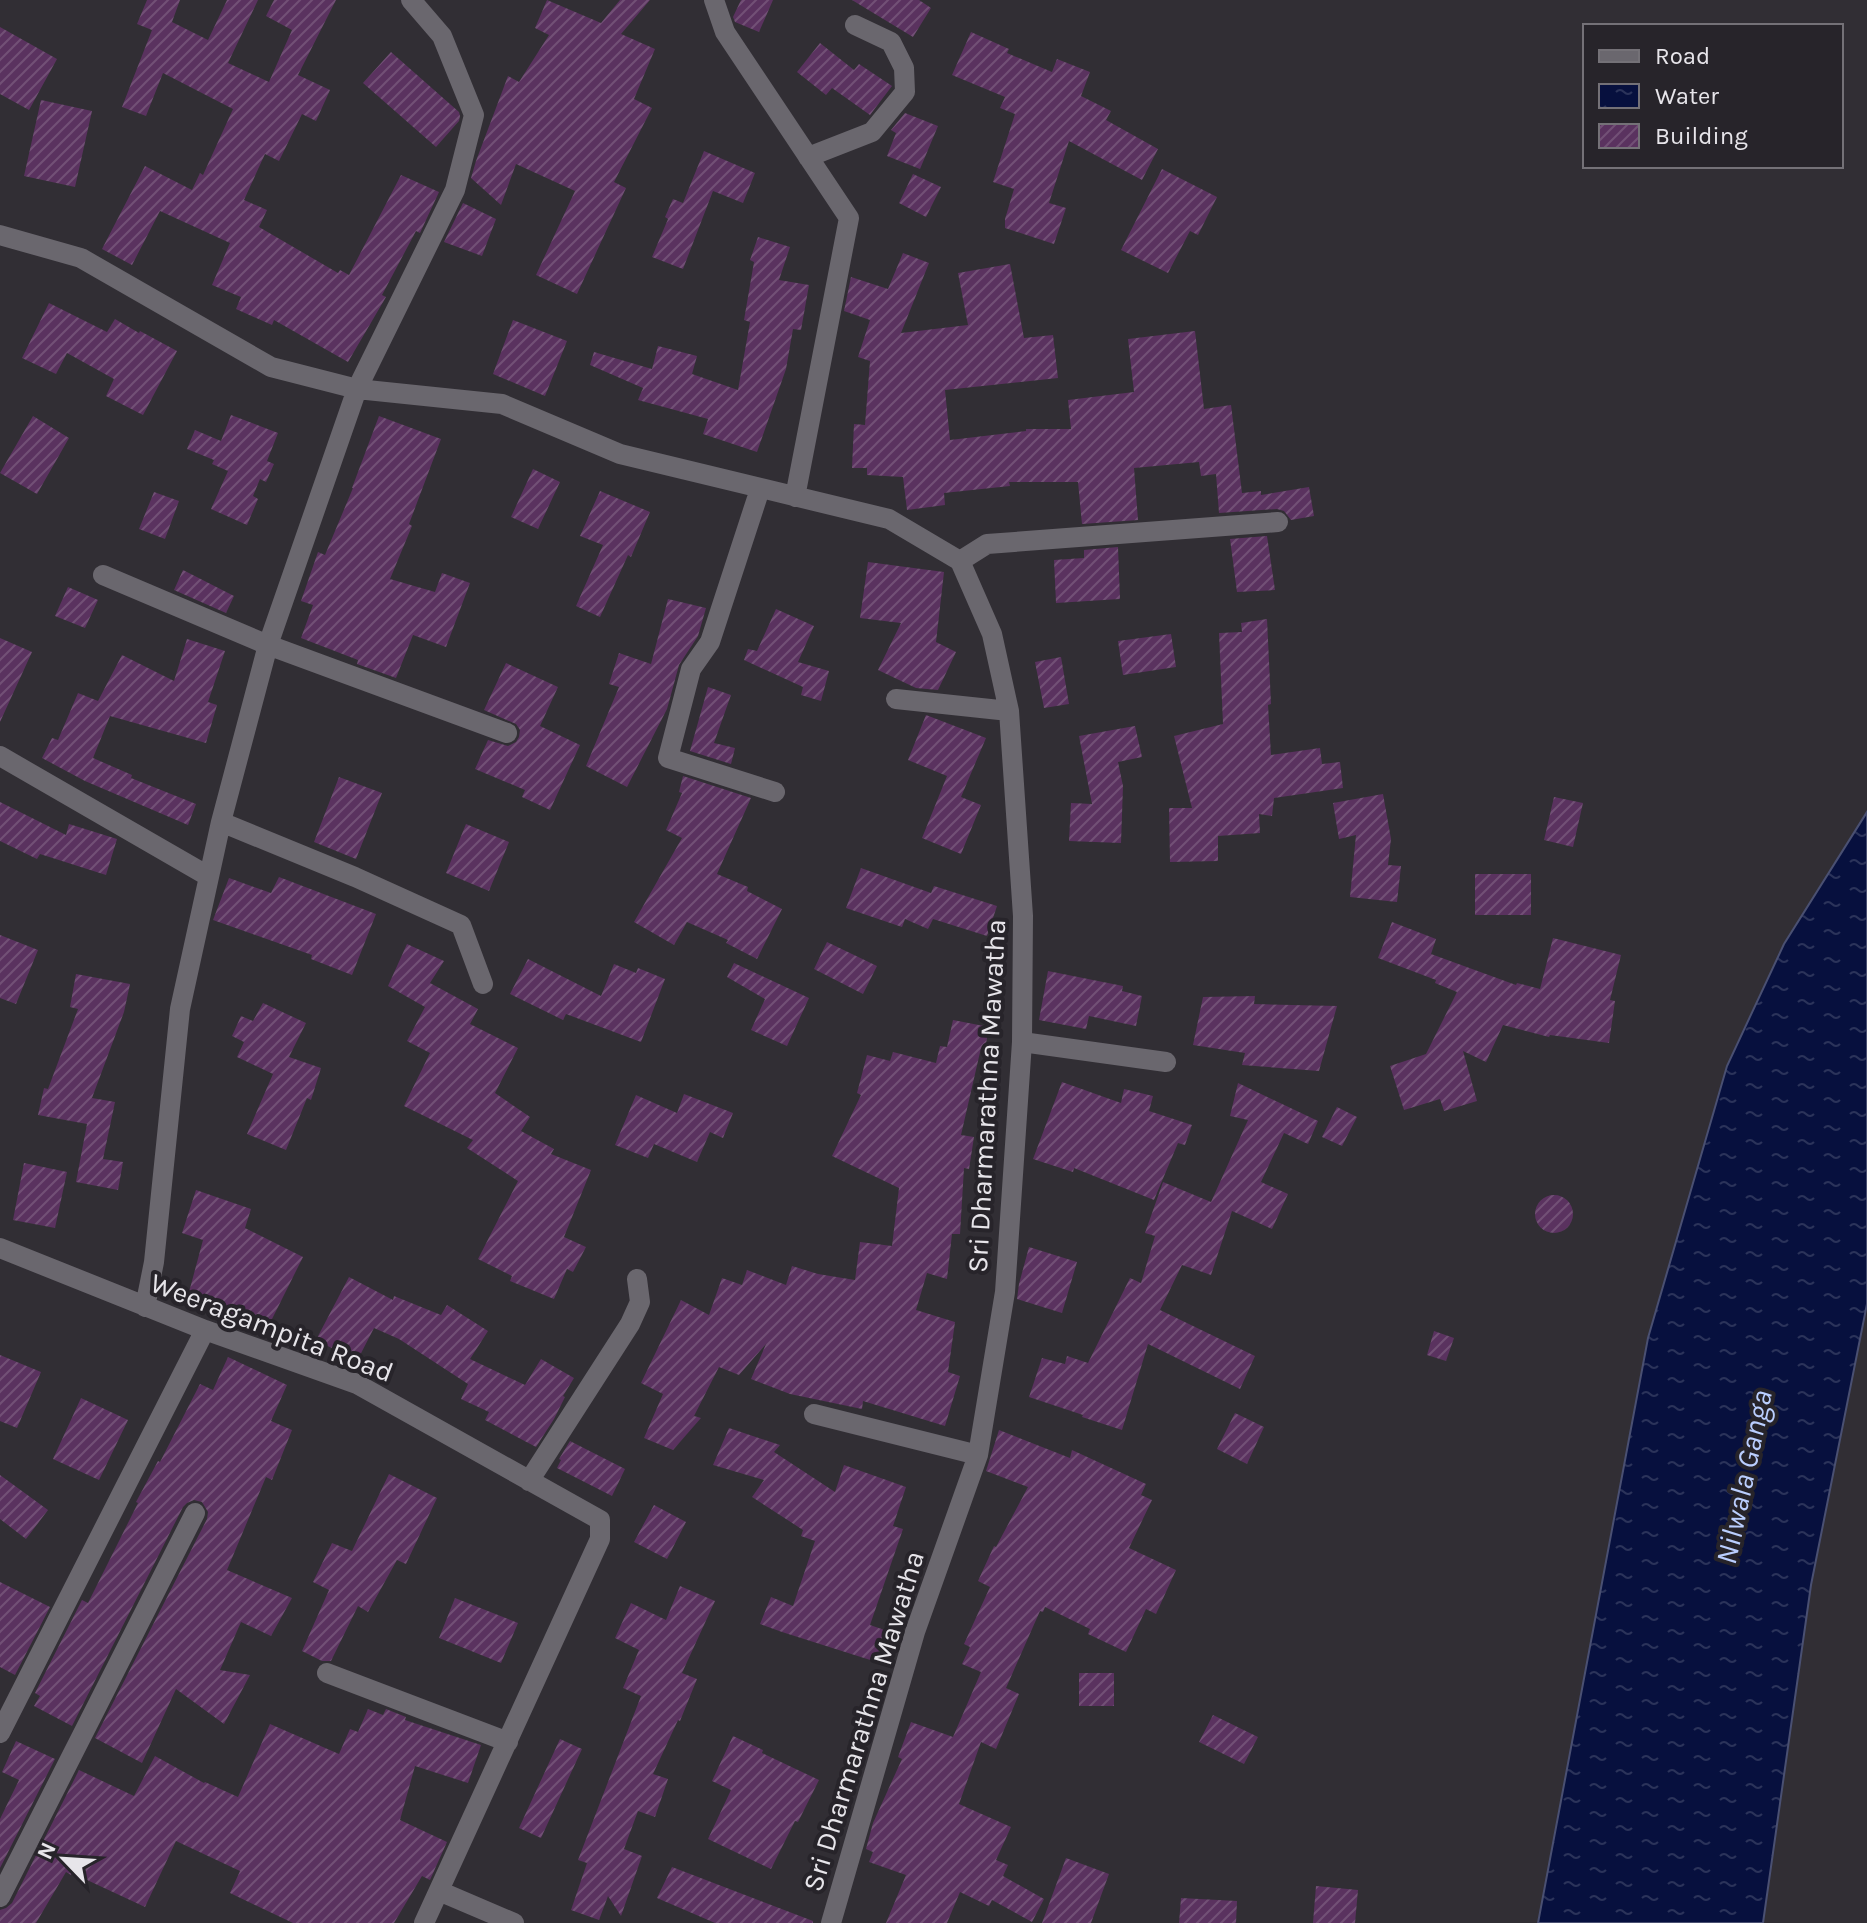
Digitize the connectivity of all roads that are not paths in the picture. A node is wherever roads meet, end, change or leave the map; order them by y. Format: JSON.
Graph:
{"nodes":[{"id":1,"x":411,"y":0,"type":"edge"},
{"id":2,"x":714,"y":0,"type":"edge"},
{"id":3,"x":855,"y":25,"type":"dead end"},
{"id":4,"x":808,"y":157,"type":"junction"},
{"id":5,"x":0,"y":235,"type":"edge"},
{"id":6,"x":357,"y":389,"type":"junction"},
{"id":7,"x":760,"y":489,"type":"junction"},
{"id":8,"x":795,"y":497,"type":"junction"},
{"id":9,"x":1278,"y":522,"type":"dead end"},
{"id":10,"x":960,"y":561,"type":"junction"},
{"id":11,"x":103,"y":575,"type":"dead end"},
{"id":12,"x":268,"y":645,"type":"junction"},
{"id":13,"x":896,"y":699,"type":"dead end"},
{"id":14,"x":1009,"y":711,"type":"junction"},
{"id":15,"x":507,"y":733,"type":"dead end"},
{"id":16,"x":0,"y":756,"type":"edge"},
{"id":17,"x":775,"y":792,"type":"dead end"},
{"id":18,"x":221,"y":822,"type":"junction"},
{"id":19,"x":208,"y":876,"type":"junction"},
{"id":20,"x":483,"y":984,"type":"dead end"},
{"id":21,"x":1022,"y":1042,"type":"junction"},
{"id":22,"x":1166,"y":1062,"type":"dead end"},
{"id":23,"x":0,"y":1248,"type":"edge"},
{"id":24,"x":637,"y":1279,"type":"dead end"},
{"id":25,"x":145,"y":1307,"type":"junction"},
{"id":26,"x":205,"y":1330,"type":"junction"},
{"id":27,"x":814,"y":1414,"type":"dead end"},
{"id":28,"x":978,"y":1455,"type":"junction"},
{"id":29,"x":529,"y":1481,"type":"junction"},
{"id":30,"x":195,"y":1513,"type":"dead end"},
{"id":31,"x":327,"y":1673,"type":"dead end"},
{"id":32,"x":0,"y":1733,"type":"edge"},
{"id":33,"x":508,"y":1742,"type":"junction"},
{"id":34,"x":439,"y":1891,"type":"junction"},
{"id":35,"x":0,"y":1897,"type":"edge"},
{"id":36,"x":424,"y":1923,"type":"edge"},
{"id":37,"x":514,"y":1923,"type":"edge"},
{"id":38,"x":831,"y":1923,"type":"edge"}],
"edges":[{"from":1,"to":6,"type":"street"},
{"from":2,"to":4,"type":"street"},
{"from":3,"to":4,"type":"street"},
{"from":4,"to":8,"type":"street"},
{"from":5,"to":6,"type":"street"},
{"from":6,"to":7,"type":"street"},
{"from":6,"to":12,"type":"street"},
{"from":7,"to":8,"type":"street"},
{"from":7,"to":17,"type":"street"},
{"from":8,"to":10,"type":"street"},
{"from":9,"to":10,"type":"street"},
{"from":10,"to":14,"type":"street","name":"Sri Dharmarathna Mawatha"},
{"from":11,"to":12,"type":"street"},
{"from":12,"to":15,"type":"street"},
{"from":12,"to":18,"type":"street"},
{"from":13,"to":14,"type":"street"},
{"from":14,"to":21,"type":"street","name":"Sri Dharmarathna Mawatha"},
{"from":16,"to":19,"type":"street"},
{"from":18,"to":19,"type":"street"},
{"from":18,"to":20,"type":"street"},
{"from":19,"to":25,"type":"street"},
{"from":21,"to":22,"type":"street"},
{"from":21,"to":28,"type":"street","name":"Sri Dharmarathna Mawatha"},
{"from":23,"to":25,"type":"street","name":"Weeragampita Road"},
{"from":24,"to":29,"type":"street"},
{"from":25,"to":26,"type":"street","name":"Weeragampita Road"},
{"from":26,"to":29,"type":"street","name":"Weeragampita Road"},
{"from":26,"to":32,"type":"street"},
{"from":27,"to":28,"type":"street"},
{"from":28,"to":38,"type":"street","name":"Sri Dharmarathna Mawatha"},
{"from":29,"to":33,"type":"street","name":"Weeragampita Road"},
{"from":30,"to":35,"type":"street"},
{"from":31,"to":33,"type":"street"},
{"from":33,"to":34,"type":"street"},
{"from":34,"to":36,"type":"street"},
{"from":34,"to":37,"type":"street"}]}
